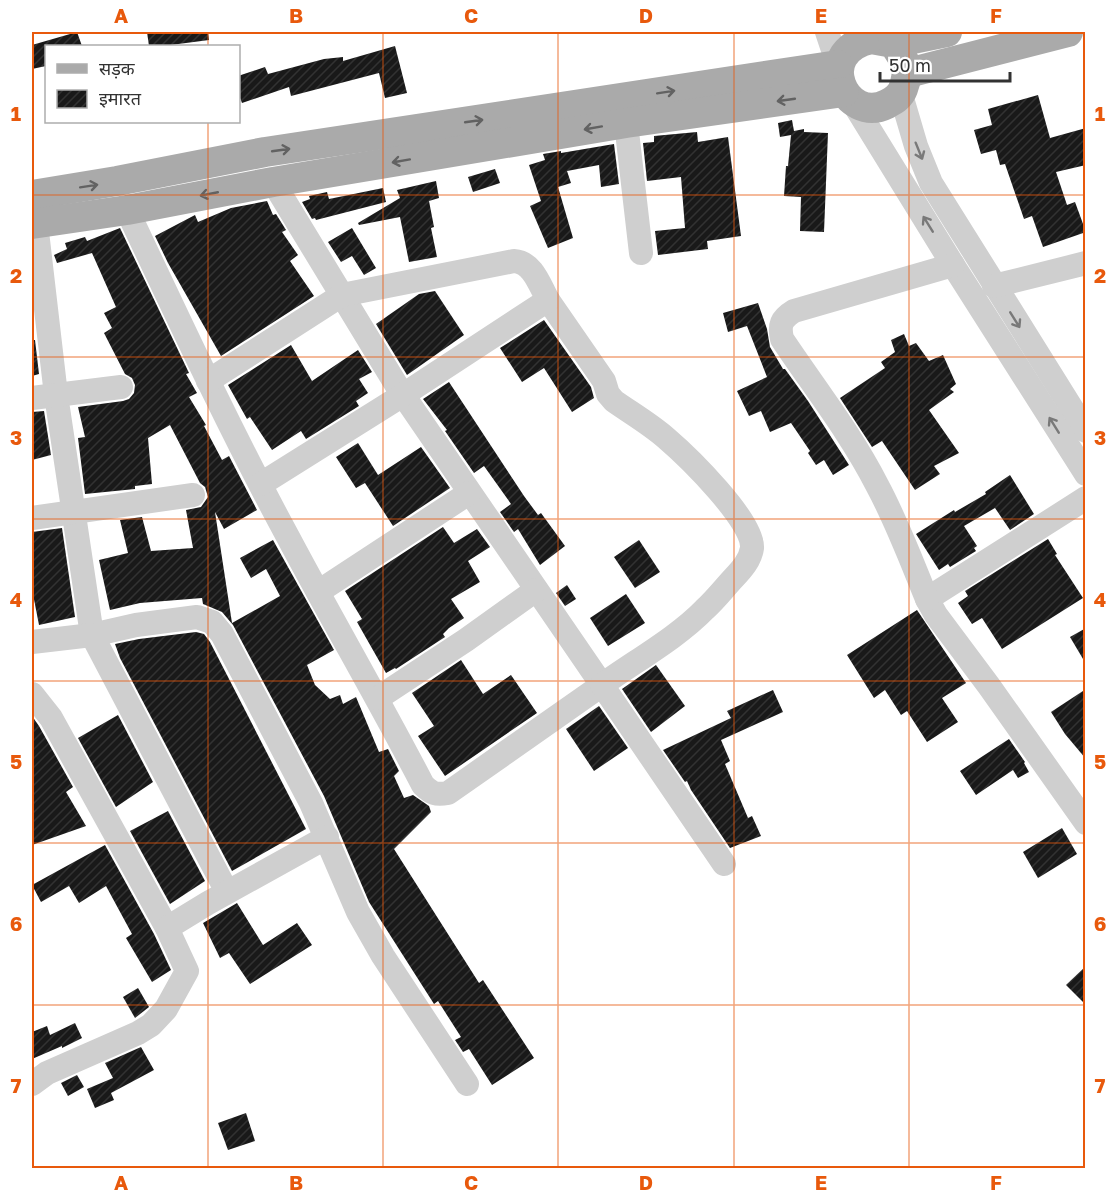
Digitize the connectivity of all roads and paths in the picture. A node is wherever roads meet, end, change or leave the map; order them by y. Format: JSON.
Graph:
{"nodes":[{"id":1,"x":826,"y":32,"type":"edge"},
{"id":2,"x":947,"y":32,"type":"edge"},
{"id":3,"x":1068,"y":32,"type":"edge"},
{"id":4,"x":885,"y":38,"type":"edge"},
{"id":5,"x":905,"y":84,"type":"junction"},
{"id":6,"x":845,"y":86,"type":"junction"},
{"id":7,"x":626,"y":123,"type":"junction"},
{"id":8,"x":273,"y":182,"type":"junction"},
{"id":9,"x":127,"y":210,"type":"junction"},
{"id":10,"x":33,"y":214,"type":"edge"},
{"id":11,"x":641,"y":253,"type":"dead end"},
{"id":12,"x":1086,"y":263,"type":"edge"},
{"id":13,"x":953,"y":265,"type":"junction"},
{"id":14,"x":994,"y":286,"type":"junction"},
{"id":15,"x":342,"y":295,"type":"junction"},
{"id":16,"x":548,"y":300,"type":"junction"},
{"id":17,"x":208,"y":381,"type":"junction"},
{"id":18,"x":121,"y":387,"type":"dead end"},
{"id":19,"x":56,"y":395,"type":"junction"},
{"id":20,"x":403,"y":395,"type":"junction"},
{"id":21,"x":32,"y":398,"type":"edge"},
{"id":22,"x":1086,"y":431,"type":"edge"},
{"id":23,"x":1086,"y":474,"type":"edge"},
{"id":24,"x":261,"y":484,"type":"junction"},
{"id":25,"x":469,"y":492,"type":"junction"},
{"id":26,"x":193,"y":495,"type":"dead end"},
{"id":27,"x":1086,"y":498,"type":"edge"},
{"id":28,"x":73,"y":512,"type":"junction"},
{"id":29,"x":32,"y":518,"type":"edge"},
{"id":30,"x":536,"y":590,"type":"junction"},
{"id":31,"x":318,"y":592,"type":"junction"},
{"id":32,"x":927,"y":598,"type":"junction"},
{"id":33,"x":92,"y":636,"type":"junction"},
{"id":34,"x":32,"y":642,"type":"edge"},
{"id":35,"x":602,"y":685,"type":"junction"},
{"id":36,"x":32,"y":694,"type":"edge"},
{"id":37,"x":378,"y":698,"type":"junction"},
{"id":38,"x":1082,"y":811,"type":"edge"},
{"id":39,"x":327,"y":837,"type":"junction"},
{"id":40,"x":724,"y":864,"type":"dead end"},
{"id":41,"x":227,"y":892,"type":"junction"},
{"id":42,"x":167,"y":928,"type":"junction"},
{"id":43,"x":32,"y":1084,"type":"edge"},
{"id":44,"x":467,"y":1084,"type":"dead end"}],
"edges":[{"from":1,"to":6,"type":"street"},
{"from":2,"to":4,"type":"main road"},
{"from":3,"to":5,"type":"main road"},
{"from":4,"to":5,"type":"main road"},
{"from":4,"to":6,"type":"main road"},
{"from":5,"to":6,"type":"main road"},
{"from":5,"to":14,"type":"street","one_way":true},
{"from":6,"to":7,"type":"main road","one_way":true},
{"from":10,"to":6,"type":"main road","one_way":true},
{"from":13,"to":6,"type":"street","one_way":true},
{"from":7,"to":8,"type":"main road","one_way":true},
{"from":7,"to":11,"type":"street"},
{"from":8,"to":9,"type":"main road","one_way":true},
{"from":8,"to":15,"type":"street"},
{"from":9,"to":10,"type":"main road"},
{"from":9,"to":17,"type":"street"},
{"from":10,"to":19,"type":"street"},
{"from":12,"to":14,"type":"street"},
{"from":23,"to":13,"type":"street","one_way":true},
{"from":13,"to":32,"type":"street"},
{"from":14,"to":22,"type":"street","one_way":true},
{"from":15,"to":16,"type":"street"},
{"from":15,"to":17,"type":"street"},
{"from":15,"to":20,"type":"street"},
{"from":16,"to":20,"type":"street"},
{"from":16,"to":35,"type":"street"},
{"from":17,"to":24,"type":"street"},
{"from":18,"to":19,"type":"street"},
{"from":19,"to":21,"type":"street"},
{"from":19,"to":28,"type":"street"},
{"from":20,"to":24,"type":"street"},
{"from":20,"to":25,"type":"street"},
{"from":24,"to":31,"type":"street"},
{"from":25,"to":30,"type":"street"},
{"from":25,"to":31,"type":"street"},
{"from":26,"to":28,"type":"street"},
{"from":27,"to":32,"type":"street"},
{"from":28,"to":29,"type":"street"},
{"from":28,"to":33,"type":"street"},
{"from":30,"to":35,"type":"street"},
{"from":30,"to":37,"type":"street"},
{"from":31,"to":37,"type":"street"},
{"from":32,"to":38,"type":"street"},
{"from":33,"to":34,"type":"street"},
{"from":33,"to":39,"type":"street"},
{"from":33,"to":41,"type":"street"},
{"from":35,"to":37,"type":"street"},
{"from":35,"to":40,"type":"street"},
{"from":36,"to":42,"type":"street"},
{"from":39,"to":41,"type":"street"},
{"from":39,"to":44,"type":"street"},
{"from":41,"to":42,"type":"street"},
{"from":42,"to":43,"type":"street"}]}
